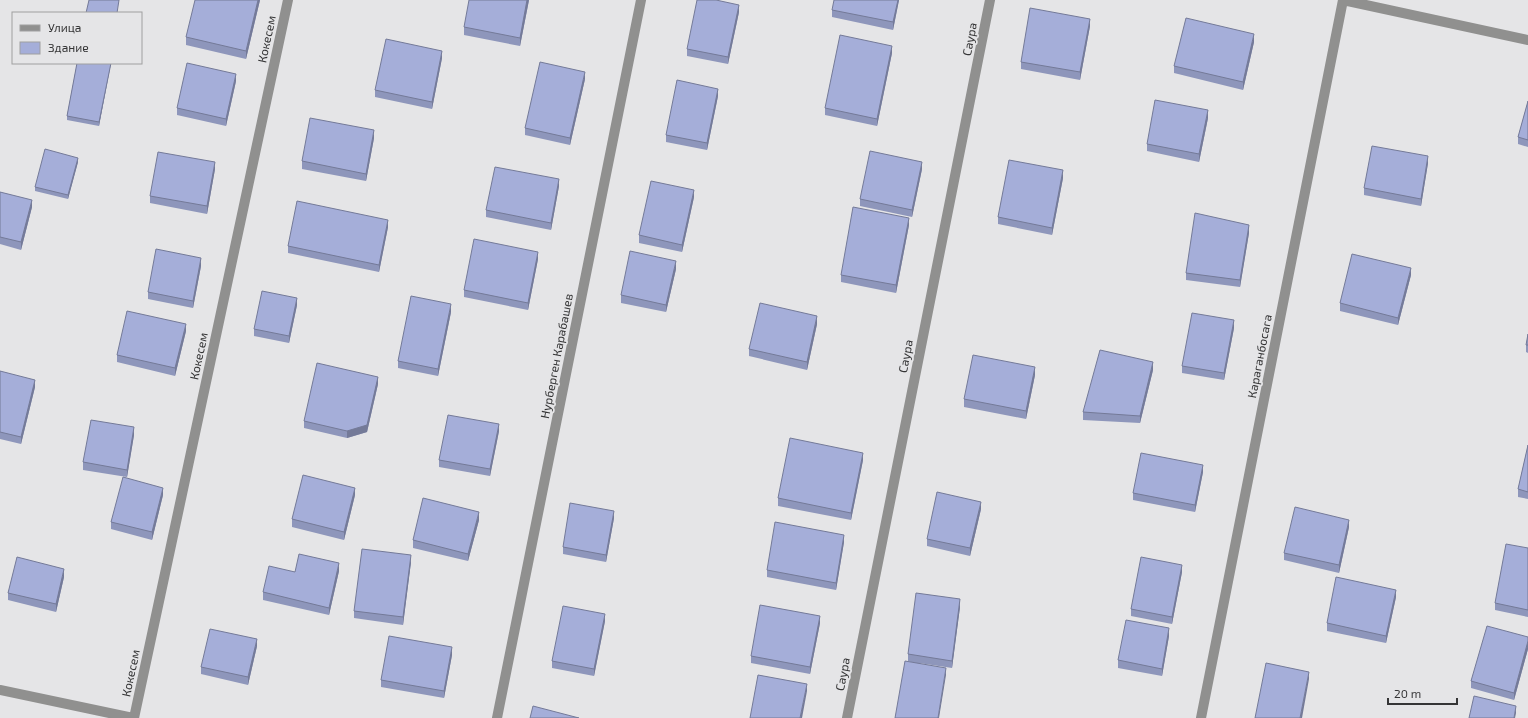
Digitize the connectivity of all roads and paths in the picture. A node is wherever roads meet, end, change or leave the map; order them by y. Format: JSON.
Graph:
{"nodes":[{"id":1,"x":288,"y":0,"type":"edge"},
{"id":2,"x":641,"y":0,"type":"edge"},
{"id":3,"x":990,"y":0,"type":"edge"},
{"id":4,"x":1343,"y":0,"type":"edge"},
{"id":5,"x":1528,"y":40,"type":"edge"},
{"id":6,"x":0,"y":690,"type":"edge"},
{"id":7,"x":134,"y":718,"type":"edge"},
{"id":8,"x":497,"y":718,"type":"edge"},
{"id":9,"x":847,"y":718,"type":"edge"},
{"id":10,"x":1201,"y":718,"type":"edge"}],
"edges":[{"from":1,"to":7,"type":"street","name":"Кокесем"},
{"from":2,"to":8,"type":"street","name":"Нурберген Карабашев"},
{"from":3,"to":9,"type":"street","name":"Саура"},
{"from":4,"to":5,"type":"street"},
{"from":4,"to":10,"type":"street","name":"Караганбосага"},
{"from":6,"to":7,"type":"street"}]}
